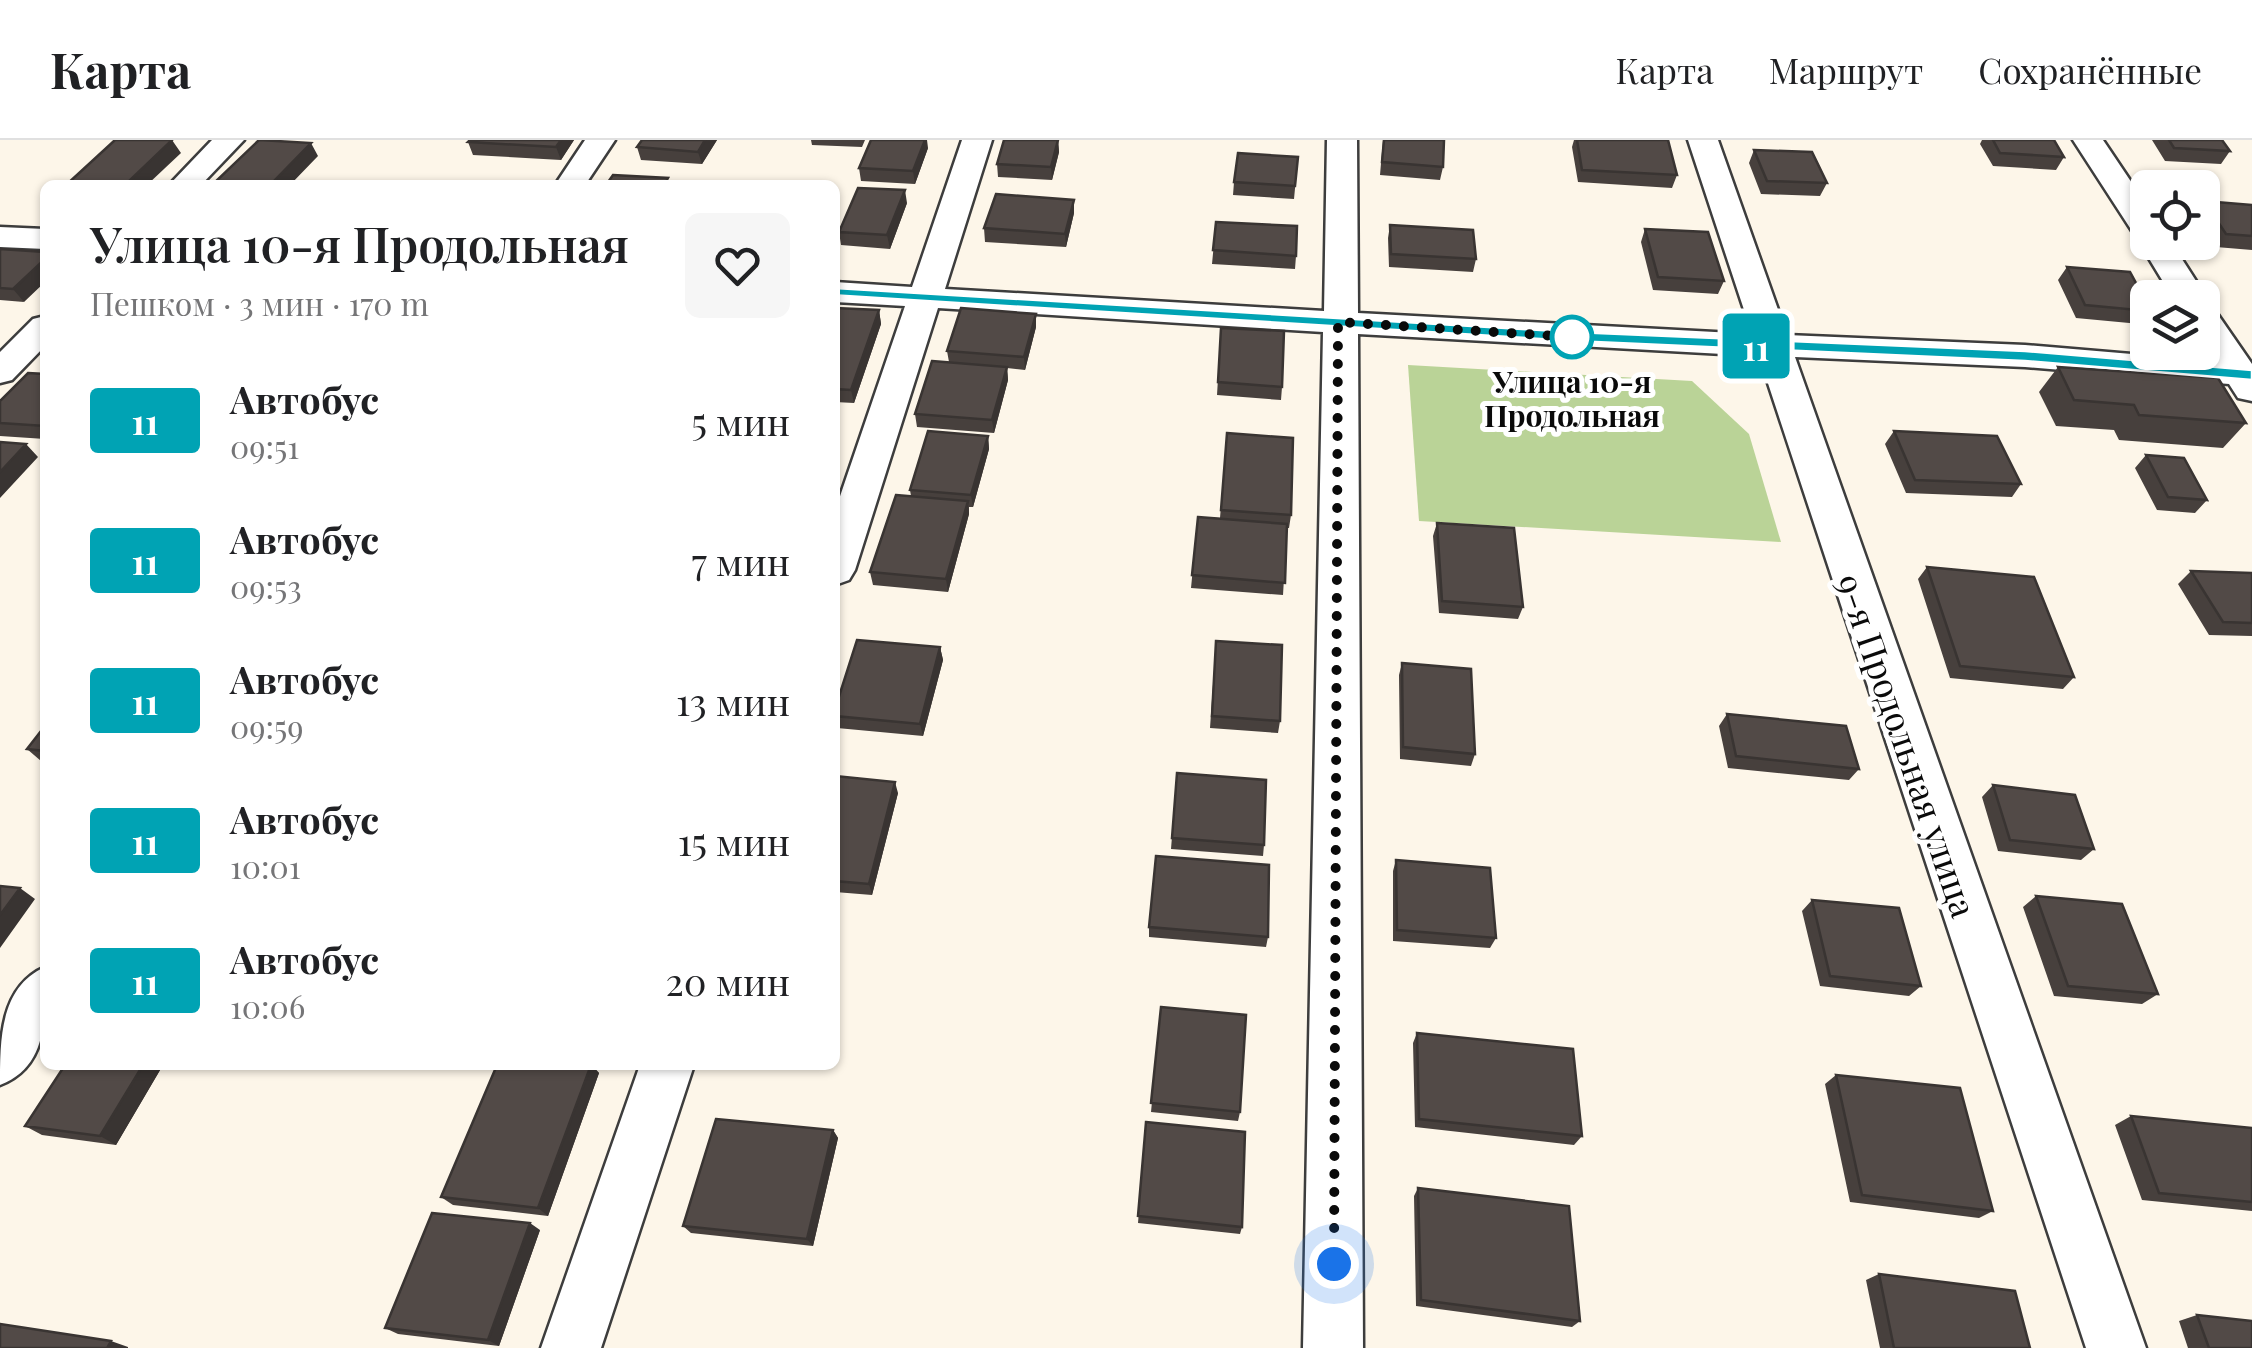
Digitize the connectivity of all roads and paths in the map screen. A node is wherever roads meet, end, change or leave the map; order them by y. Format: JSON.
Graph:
{"nodes":[{"id":1,"x":229,"y":140,"type":"edge"},
{"id":2,"x":600,"y":140,"type":"edge"},
{"id":3,"x":977,"y":140,"type":"edge"},
{"id":4,"x":1342,"y":140,"type":"edge"},
{"id":5,"x":1702,"y":140,"type":"edge"},
{"id":6,"x":2088,"y":140,"type":"edge"},
{"id":7,"x":189,"y":180,"type":"edge"},
{"id":8,"x":573,"y":180,"type":"edge"},
{"id":9,"x":2130,"y":204,"type":"edge"},
{"id":10,"x":0,"y":236,"type":"edge"},
{"id":11,"x":40,"y":239,"type":"edge"},
{"id":12,"x":840,"y":292,"type":"edge"},
{"id":13,"x":927,"y":298,"type":"junction"},
{"id":14,"x":1338,"y":322,"type":"junction"},
{"id":15,"x":40,"y":331,"type":"edge"},
{"id":16,"x":2220,"y":341,"type":"edge"},
{"id":17,"x":1770,"y":347,"type":"junction"},
{"id":18,"x":0,"y":372,"type":"edge"},
{"id":19,"x":2248,"y":380,"type":"edge"},
{"id":20,"x":840,"y":555,"type":"edge"},
{"id":21,"x":40,"y":999,"type":"edge"},
{"id":22,"x":0,"y":1060,"type":"edge"},
{"id":23,"x":665,"y":1070,"type":"edge"},
{"id":24,"x":571,"y":1348,"type":"edge"},
{"id":25,"x":1333,"y":1348,"type":"edge"},
{"id":26,"x":2116,"y":1348,"type":"edge"}],
"edges":[{"from":1,"to":7,"type":"street"},
{"from":2,"to":8,"type":"street"},
{"from":3,"to":13,"type":"street"},
{"from":4,"to":14,"type":"street"},
{"from":5,"to":17,"type":"street","name":"9-я Продольная улица"},
{"from":6,"to":9,"type":"street"},
{"from":10,"to":11,"type":"street"},
{"from":12,"to":13,"type":"street"},
{"from":13,"to":14,"type":"street"},
{"from":13,"to":20,"type":"street"},
{"from":14,"to":17,"type":"street"},
{"from":14,"to":25,"type":"street"},
{"from":15,"to":18,"type":"street"},
{"from":16,"to":19,"type":"street"},
{"from":17,"to":19,"type":"street"},
{"from":17,"to":26,"type":"street","name":"9-я Продольная улица"},
{"from":21,"to":22,"type":"street"},
{"from":23,"to":24,"type":"street"}]}
